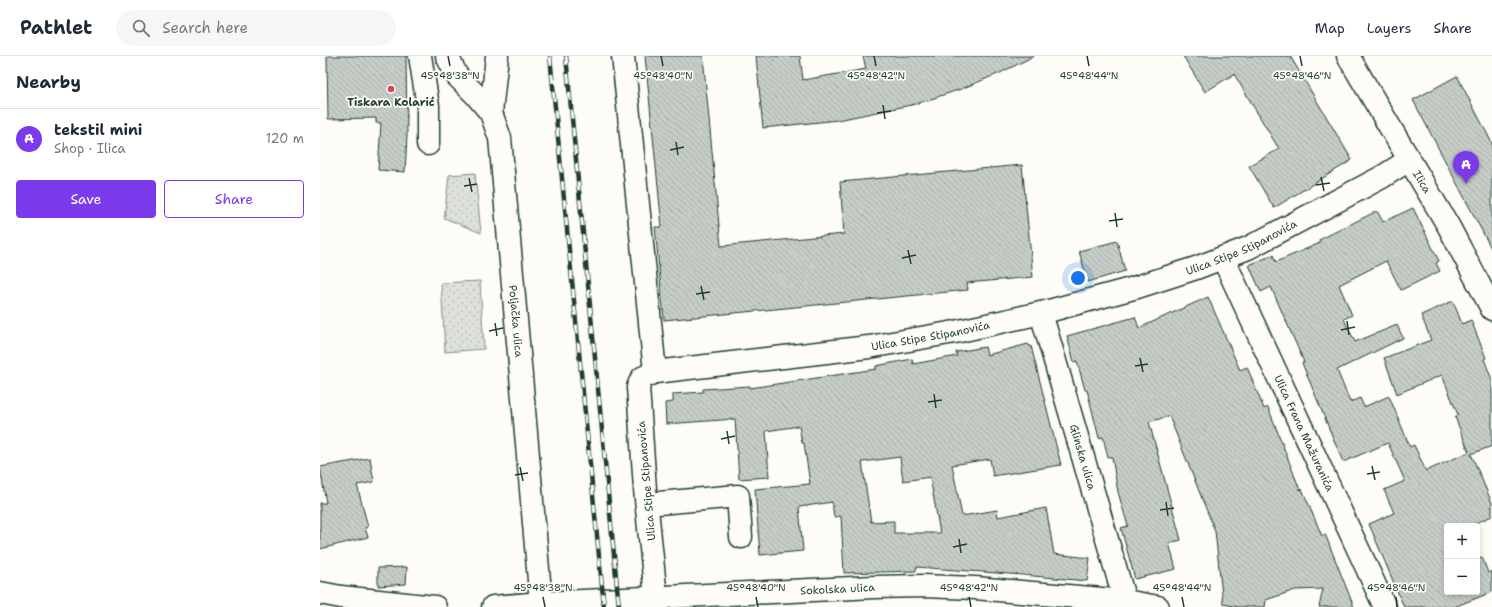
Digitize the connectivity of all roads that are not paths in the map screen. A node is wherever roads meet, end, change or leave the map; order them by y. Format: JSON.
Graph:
{"nodes":[{"id":1,"x":420,"y":56,"type":"edge"},
{"id":2,"x":447,"y":56,"type":"edge"},
{"id":3,"x":497,"y":56,"type":"edge"},
{"id":4,"x":623,"y":56,"type":"edge"},
{"id":5,"x":1348,"y":56,"type":"edge"},
{"id":6,"x":491,"y":113,"type":"junction"},
{"id":7,"x":428,"y":144,"type":"dead end"},
{"id":8,"x":1409,"y":160,"type":"junction"},
{"id":9,"x":1224,"y":258,"type":"junction"},
{"id":10,"x":1492,"y":309,"type":"edge"},
{"id":11,"x":1040,"y":313,"type":"junction"},
{"id":12,"x":655,"y":372,"type":"junction"},
{"id":13,"x":647,"y":504,"type":"junction"},
{"id":14,"x":741,"y":537,"type":"dead end"},
{"id":15,"x":320,"y":593,"type":"edge"},
{"id":16,"x":1125,"y":601,"type":"junction"},
{"id":17,"x":657,"y":602,"type":"edge"},
{"id":18,"x":736,"y":602,"type":"edge"},
{"id":19,"x":541,"y":603,"type":"junction"},
{"id":20,"x":435,"y":607,"type":"edge"},
{"id":21,"x":493,"y":607,"type":"edge"},
{"id":22,"x":1158,"y":607,"type":"edge"},
{"id":23,"x":1385,"y":607,"type":"edge"}],
"edges":[{"from":1,"to":7,"type":"street"},
{"from":2,"to":6,"type":"street","name":"Poljačka ulica"},
{"from":3,"to":6,"type":"street"},
{"from":4,"to":12,"type":"street"},
{"from":5,"to":8,"type":"street","name":"Ilica"},
{"from":6,"to":19,"type":"street","name":"Poljačka ulica"},
{"from":8,"to":9,"type":"street","name":"Ulica Stipe Stipanovića"},
{"from":8,"to":10,"type":"street","name":"Ilica"},
{"from":9,"to":11,"type":"street","name":"Ulica Stipe Stipanovića"},
{"from":9,"to":23,"type":"street","name":"Ulica Frana Mažuranića"},
{"from":11,"to":12,"type":"street","name":"Ulica Stipe Stipanovića"},
{"from":11,"to":16,"type":"street","name":"Glinska ulica"},
{"from":12,"to":13,"type":"street","name":"Ulica Stipe Stipanovića"},
{"from":13,"to":14,"type":"street"},
{"from":13,"to":17,"type":"street","name":"Ulica Stipe Stipanovića"},
{"from":15,"to":20,"type":"street"},
{"from":16,"to":18,"type":"street","name":"Sokolska ulica"},
{"from":16,"to":22,"type":"street","name":"Sokolska ulica"},
{"from":17,"to":18,"type":"street","name":"Sokolska ulica"},
{"from":17,"to":19,"type":"street","name":"Sokolska ulica"},
{"from":19,"to":21,"type":"street","name":"Sokolska ulica"}]}
